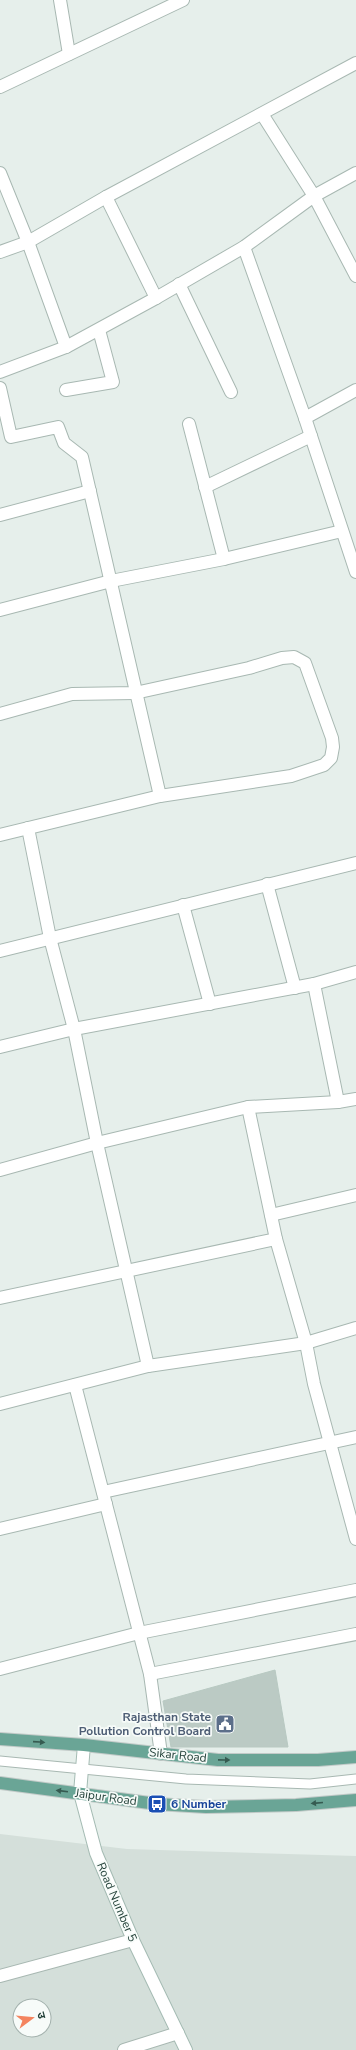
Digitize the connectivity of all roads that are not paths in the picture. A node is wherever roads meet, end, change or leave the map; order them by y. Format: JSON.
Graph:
{"nodes":[{"id":1,"x":60,"y":0,"type":"edge"},
{"id":2,"x":183,"y":0,"type":"edge"},
{"id":3,"x":69,"y":54,"type":"junction"},
{"id":4,"x":356,"y":63,"type":"edge"},
{"id":5,"x":1,"y":83,"type":"edge"},
{"id":6,"x":262,"y":114,"type":"junction"},
{"id":7,"x":0,"y":173,"type":"edge"},
{"id":8,"x":356,"y":173,"type":"edge"},
{"id":9,"x":314,"y":196,"type":"junction"},
{"id":10,"x":106,"y":197,"type":"junction"},
{"id":11,"x":28,"y":242,"type":"junction"},
{"id":12,"x":244,"y":247,"type":"junction"},
{"id":13,"x":0,"y":252,"type":"edge"},
{"id":14,"x":356,"y":276,"type":"edge"},
{"id":15,"x":179,"y":284,"type":"junction"},
{"id":16,"x":156,"y":298,"type":"junction"},
{"id":17,"x":99,"y":330,"type":"junction"},
{"id":18,"x":66,"y":347,"type":"junction"},
{"id":19,"x":0,"y":372,"type":"edge"},
{"id":20,"x":0,"y":388,"type":"edge"},
{"id":21,"x":66,"y":390,"type":"dead end"},
{"id":22,"x":356,"y":390,"type":"edge"},
{"id":23,"x":231,"y":392,"type":"dead end"},
{"id":24,"x":306,"y":418,"type":"junction"},
{"id":25,"x":188,"y":424,"type":"dead end"},
{"id":26,"x":311,"y":436,"type":"junction"},
{"id":27,"x":205,"y":487,"type":"junction"},
{"id":28,"x":90,"y":491,"type":"junction"},
{"id":29,"x":0,"y":515,"type":"edge"},
{"id":30,"x":342,"y":530,"type":"junction"},
{"id":31,"x":224,"y":559,"type":"junction"},
{"id":32,"x":356,"y":572,"type":"edge"},
{"id":33,"x":111,"y":581,"type":"junction"},
{"id":34,"x":0,"y":610,"type":"edge"},
{"id":35,"x":135,"y":693,"type":"junction"},
{"id":36,"x":0,"y":714,"type":"edge"},
{"id":37,"x":160,"y":796,"type":"junction"},
{"id":38,"x":28,"y":828,"type":"junction"},
{"id":39,"x":0,"y":835,"type":"edge"},
{"id":40,"x":356,"y":863,"type":"edge"},
{"id":41,"x":267,"y":884,"type":"junction"},
{"id":42,"x":183,"y":905,"type":"junction"},
{"id":43,"x":50,"y":938,"type":"junction"},
{"id":44,"x":0,"y":951,"type":"edge"},
{"id":45,"x":356,"y":972,"type":"edge"},
{"id":46,"x":314,"y":984,"type":"junction"},
{"id":47,"x":295,"y":988,"type":"junction"},
{"id":48,"x":210,"y":1004,"type":"junction"},
{"id":49,"x":74,"y":1030,"type":"junction"},
{"id":50,"x":0,"y":1047,"type":"edge"},
{"id":51,"x":356,"y":1099,"type":"edge"},
{"id":52,"x":338,"y":1102,"type":"junction"},
{"id":53,"x":248,"y":1108,"type":"junction"},
{"id":54,"x":97,"y":1143,"type":"junction"},
{"id":55,"x":0,"y":1170,"type":"edge"},
{"id":56,"x":356,"y":1195,"type":"edge"},
{"id":57,"x":271,"y":1214,"type":"junction"},
{"id":58,"x":276,"y":1239,"type":"junction"},
{"id":59,"x":127,"y":1271,"type":"junction"},
{"id":60,"x":0,"y":1298,"type":"edge"},
{"id":61,"x":356,"y":1328,"type":"edge"},
{"id":62,"x":306,"y":1343,"type":"junction"},
{"id":63,"x":148,"y":1366,"type":"junction"},
{"id":64,"x":75,"y":1385,"type":"junction"},
{"id":65,"x":0,"y":1404,"type":"edge"},
{"id":66,"x":356,"y":1437,"type":"edge"},
{"id":67,"x":330,"y":1442,"type":"junction"},
{"id":68,"x":105,"y":1498,"type":"junction"},
{"id":69,"x":0,"y":1529,"type":"edge"},
{"id":70,"x":356,"y":1539,"type":"edge"},
{"id":71,"x":356,"y":1590,"type":"edge"},
{"id":72,"x":139,"y":1633,"type":"junction"},
{"id":73,"x":356,"y":1634,"type":"edge"},
{"id":74,"x":0,"y":1669,"type":"edge"},
{"id":75,"x":150,"y":1674,"type":"junction"},
{"id":76,"x":0,"y":1739,"type":"edge"},
{"id":77,"x":84,"y":1745,"type":"junction"},
{"id":78,"x":161,"y":1754,"type":"junction"},
{"id":79,"x":356,"y":1757,"type":"edge"},
{"id":80,"x":0,"y":1761,"type":"edge"},
{"id":81,"x":82,"y":1770,"type":"junction"},
{"id":82,"x":356,"y":1779,"type":"edge"},
{"id":83,"x":0,"y":1783,"type":"edge"},
{"id":84,"x":80,"y":1793,"type":"junction"},
{"id":85,"x":356,"y":1800,"type":"edge"},
{"id":86,"x":133,"y":1940,"type":"junction"},
{"id":87,"x":0,"y":1976,"type":"edge"},
{"id":88,"x":178,"y":2032,"type":"junction"},
{"id":89,"x":124,"y":2050,"type":"edge"},
{"id":90,"x":186,"y":2050,"type":"edge"}],
"edges":[{"from":1,"to":3,"type":"street"},
{"from":2,"to":3,"type":"street"},
{"from":3,"to":5,"type":"street"},
{"from":4,"to":6,"type":"street"},
{"from":6,"to":9,"type":"street"},
{"from":6,"to":10,"type":"street"},
{"from":7,"to":11,"type":"street"},
{"from":8,"to":9,"type":"street"},
{"from":9,"to":12,"type":"street"},
{"from":9,"to":14,"type":"street"},
{"from":10,"to":11,"type":"street"},
{"from":10,"to":16,"type":"street"},
{"from":11,"to":13,"type":"street"},
{"from":11,"to":18,"type":"street"},
{"from":12,"to":15,"type":"street"},
{"from":12,"to":24,"type":"street"},
{"from":15,"to":16,"type":"street"},
{"from":15,"to":23,"type":"street"},
{"from":16,"to":17,"type":"street"},
{"from":17,"to":18,"type":"street"},
{"from":17,"to":21,"type":"street"},
{"from":18,"to":19,"type":"street"},
{"from":20,"to":28,"type":"street"},
{"from":22,"to":24,"type":"street"},
{"from":24,"to":26,"type":"street"},
{"from":25,"to":27,"type":"street"},
{"from":26,"to":27,"type":"street"},
{"from":26,"to":30,"type":"street"},
{"from":27,"to":31,"type":"street"},
{"from":28,"to":29,"type":"street"},
{"from":28,"to":33,"type":"street"},
{"from":30,"to":31,"type":"street"},
{"from":30,"to":32,"type":"street"},
{"from":31,"to":33,"type":"street"},
{"from":33,"to":34,"type":"street"},
{"from":33,"to":35,"type":"street"},
{"from":35,"to":36,"type":"street"},
{"from":35,"to":37,"type":"street"},
{"from":35,"to":37,"type":"street"},
{"from":37,"to":38,"type":"street"},
{"from":38,"to":39,"type":"street"},
{"from":38,"to":43,"type":"street"},
{"from":40,"to":41,"type":"street"},
{"from":41,"to":42,"type":"street"},
{"from":41,"to":47,"type":"street"},
{"from":42,"to":43,"type":"street"},
{"from":42,"to":48,"type":"street"},
{"from":43,"to":44,"type":"street"},
{"from":43,"to":49,"type":"street"},
{"from":45,"to":46,"type":"street"},
{"from":46,"to":47,"type":"street"},
{"from":46,"to":52,"type":"street"},
{"from":47,"to":48,"type":"street"},
{"from":48,"to":49,"type":"street"},
{"from":49,"to":50,"type":"street"},
{"from":49,"to":54,"type":"street"},
{"from":51,"to":52,"type":"street"},
{"from":52,"to":53,"type":"street"},
{"from":53,"to":54,"type":"street"},
{"from":53,"to":57,"type":"street"},
{"from":54,"to":55,"type":"street"},
{"from":54,"to":59,"type":"street"},
{"from":56,"to":57,"type":"street"},
{"from":57,"to":58,"type":"street"},
{"from":58,"to":59,"type":"street"},
{"from":58,"to":62,"type":"street"},
{"from":59,"to":60,"type":"street"},
{"from":59,"to":63,"type":"street"},
{"from":61,"to":62,"type":"street"},
{"from":62,"to":63,"type":"street"},
{"from":62,"to":67,"type":"street"},
{"from":63,"to":64,"type":"street"},
{"from":64,"to":65,"type":"street"},
{"from":64,"to":68,"type":"street"},
{"from":66,"to":67,"type":"street"},
{"from":67,"to":68,"type":"street"},
{"from":67,"to":70,"type":"street"},
{"from":68,"to":69,"type":"street"},
{"from":68,"to":72,"type":"street"},
{"from":71,"to":72,"type":"street"},
{"from":72,"to":74,"type":"street"},
{"from":72,"to":75,"type":"street"},
{"from":73,"to":75,"type":"street"},
{"from":75,"to":78,"type":"street"},
{"from":76,"to":77,"type":"main road","name":"Sikar Road","one_way":true},
{"from":77,"to":78,"type":"main road","name":"Sikar Road"},
{"from":77,"to":81,"type":"street","name":"Road Number 5"},
{"from":78,"to":79,"type":"main road","name":"Sikar Road","one_way":true},
{"from":80,"to":81,"type":"lane"},
{"from":81,"to":82,"type":"lane"},
{"from":81,"to":84,"type":"street","name":"Road Number 5"},
{"from":84,"to":83,"type":"main road","name":"Jaipur Road","one_way":true},
{"from":85,"to":84,"type":"main road","name":"Jaipur Road","one_way":true},
{"from":84,"to":86,"type":"street","name":"Road Number 5"},
{"from":86,"to":87,"type":"street"},
{"from":86,"to":88,"type":"street","name":"Road Number 5"},
{"from":88,"to":89,"type":"street"},
{"from":88,"to":90,"type":"street","name":"Road Number 5"}]}
